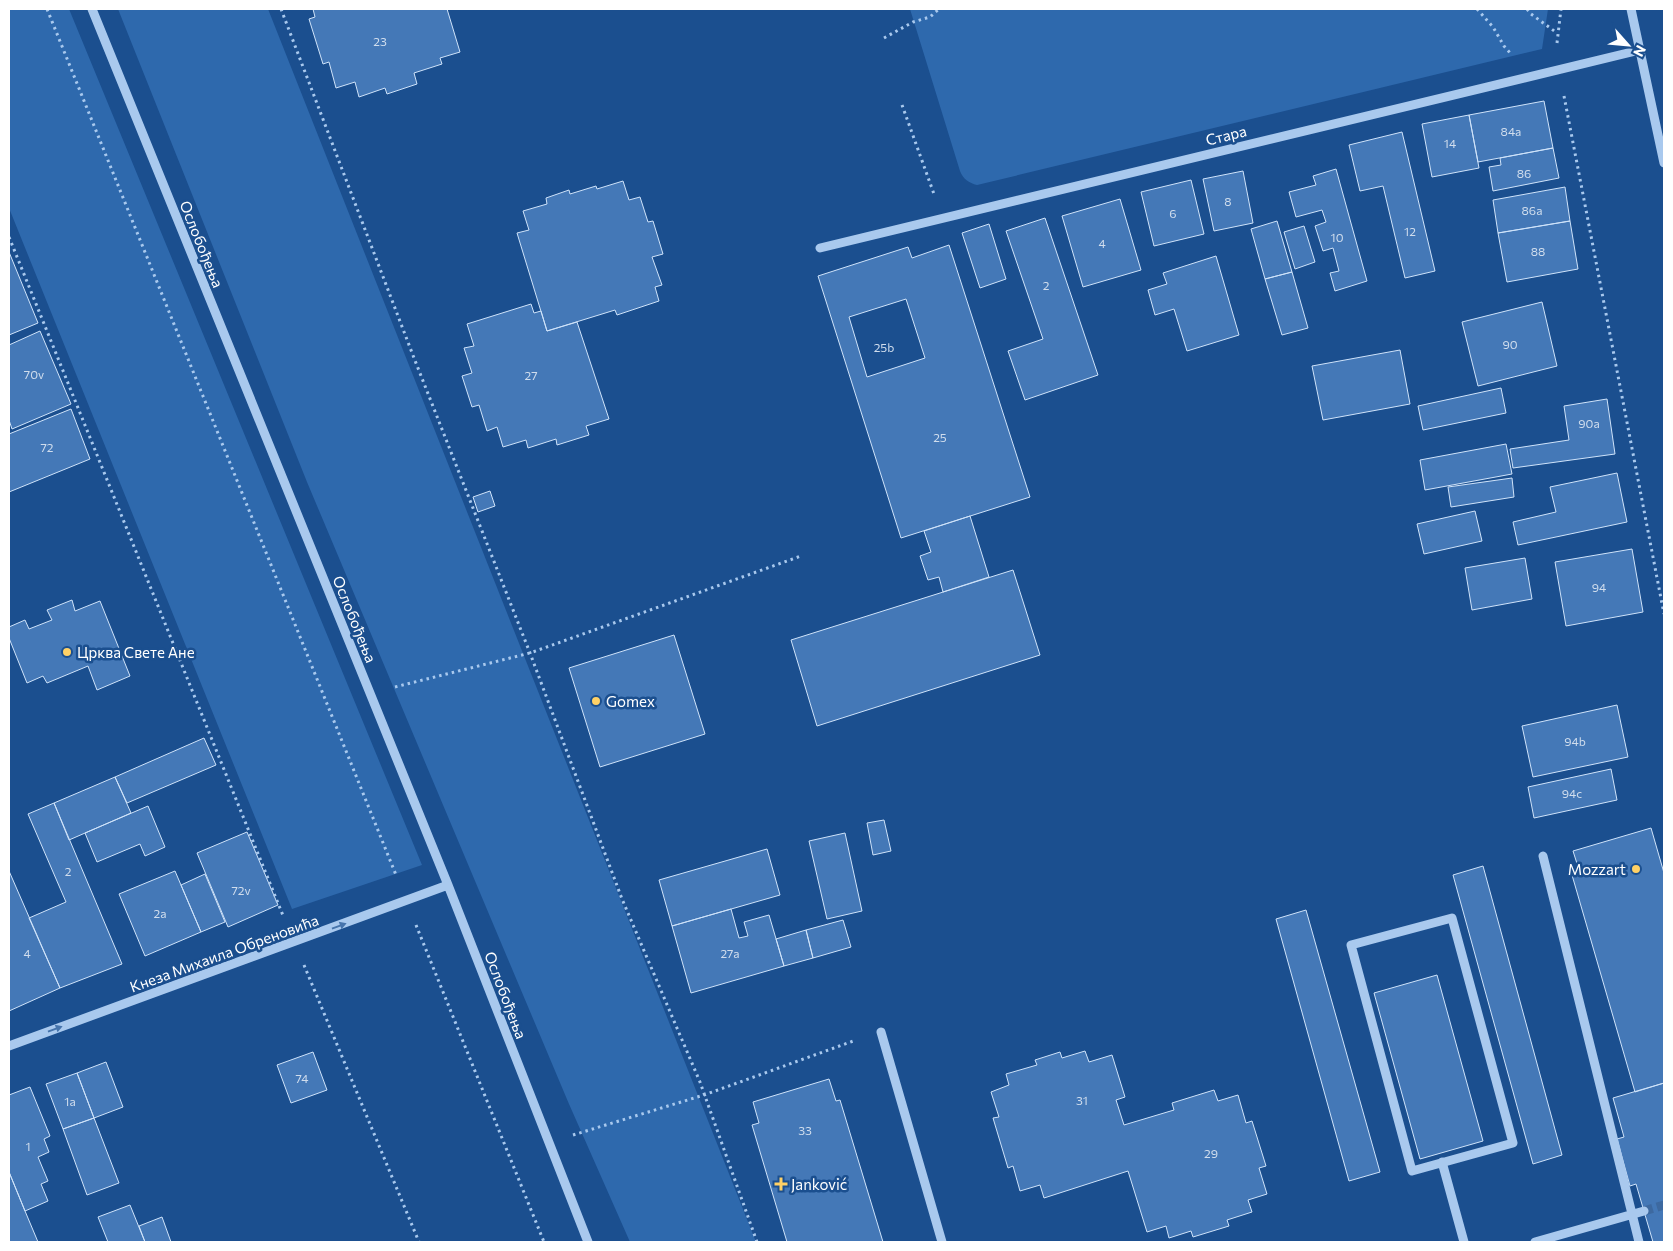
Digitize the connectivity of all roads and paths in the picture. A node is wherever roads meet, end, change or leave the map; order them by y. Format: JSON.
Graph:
{"nodes":[{"id":1,"x":47,"y":9,"type":"edge"},
{"id":2,"x":92,"y":9,"type":"edge"},
{"id":3,"x":281,"y":9,"type":"edge"},
{"id":4,"x":939,"y":9,"type":"edge"},
{"id":5,"x":1477,"y":9,"type":"edge"},
{"id":6,"x":1528,"y":9,"type":"edge"},
{"id":7,"x":1561,"y":9,"type":"edge"},
{"id":8,"x":1631,"y":9,"type":"edge"},
{"id":9,"x":1557,"y":33,"type":"junction"},
{"id":10,"x":884,"y":38,"type":"dead end"},
{"id":11,"x":1640,"y":50,"type":"junction"},
{"id":12,"x":1559,"y":69,"type":"junction"},
{"id":13,"x":1540,"y":74,"type":"junction"},
{"id":14,"x":902,"y":105,"type":"dead end"},
{"id":15,"x":1664,"y":163,"type":"edge"},
{"id":16,"x":943,"y":218,"type":"junction"},
{"id":17,"x":9,"y":237,"type":"edge"},
{"id":18,"x":820,"y":248,"type":"dead end"},
{"id":19,"x":801,"y":556,"type":"dead end"},
{"id":20,"x":1664,"y":614,"type":"edge"},
{"id":21,"x":530,"y":652,"type":"junction"},
{"id":22,"x":370,"y":693,"type":"junction"},
{"id":23,"x":1543,"y":856,"type":"dead end"},
{"id":24,"x":448,"y":884,"type":"junction"},
{"id":25,"x":406,"y":901,"type":"junction"},
{"id":26,"x":294,"y":942,"type":"junction"},
{"id":27,"x":880,"y":1032,"type":"joint"},
{"id":28,"x":9,"y":1046,"type":"edge"},
{"id":29,"x":704,"y":1095,"type":"junction"},
{"id":30,"x":549,"y":1142,"type":"junction"},
{"id":31,"x":1442,"y":1162,"type":"junction"},
{"id":32,"x":1644,"y":1211,"type":"tunnel mouth"},
{"id":33,"x":1632,"y":1214,"type":"junction"},
{"id":34,"x":419,"y":1242,"type":"edge"},
{"id":35,"x":544,"y":1242,"type":"edge"},
{"id":36,"x":588,"y":1242,"type":"edge"},
{"id":37,"x":757,"y":1242,"type":"edge"},
{"id":38,"x":942,"y":1242,"type":"edge"},
{"id":39,"x":1464,"y":1242,"type":"edge"},
{"id":40,"x":1535,"y":1242,"type":"edge"},
{"id":41,"x":1639,"y":1242,"type":"edge"}],
"edges":[{"from":1,"to":25,"type":"path"},
{"from":2,"to":22,"type":"street","name":"Ослобођења"},
{"from":3,"to":21,"type":"path"},
{"from":4,"to":10,"type":"path"},
{"from":5,"to":13,"type":"path"},
{"from":6,"to":9,"type":"path"},
{"from":7,"to":9,"type":"path"},
{"from":8,"to":11,"type":"street"},
{"from":9,"to":12,"type":"path"},
{"from":11,"to":12,"type":"street","name":"Стара"},
{"from":11,"to":15,"type":"street"},
{"from":12,"to":13,"type":"street","name":"Стара"},
{"from":12,"to":20,"type":"path"},
{"from":13,"to":16,"type":"street","name":"Стара"},
{"from":14,"to":16,"type":"path"},
{"from":16,"to":18,"type":"street","name":"Стара"},
{"from":17,"to":26,"type":"path"},
{"from":19,"to":21,"type":"path"},
{"from":21,"to":22,"type":"path"},
{"from":21,"to":29,"type":"path"},
{"from":22,"to":24,"type":"street","name":"Ослобођења"},
{"from":23,"to":33,"type":"street"},
{"from":24,"to":25,"type":"street","name":"Кнеза Михаила Обреновића"},
{"from":24,"to":30,"type":"street","name":"Ослобођења"},
{"from":26,"to":25,"type":"street","name":"Кнеза Михаила Обреновића","one_way":true},
{"from":25,"to":35,"type":"path"},
{"from":28,"to":26,"type":"street","name":"Кнеза Михаила Обреновића","one_way":true},
{"from":26,"to":34,"type":"path"},
{"from":27,"to":29,"type":"path"},
{"from":27,"to":38,"type":"street"},
{"from":29,"to":30,"type":"path"},
{"from":29,"to":37,"type":"path"},
{"from":30,"to":36,"type":"street","name":"Ослобођења"},
{"from":31,"to":31,"type":"street"},
{"from":31,"to":39,"type":"street"},
{"from":32,"to":33,"type":"street"},
{"from":33,"to":40,"type":"street"},
{"from":33,"to":41,"type":"street"}]}
